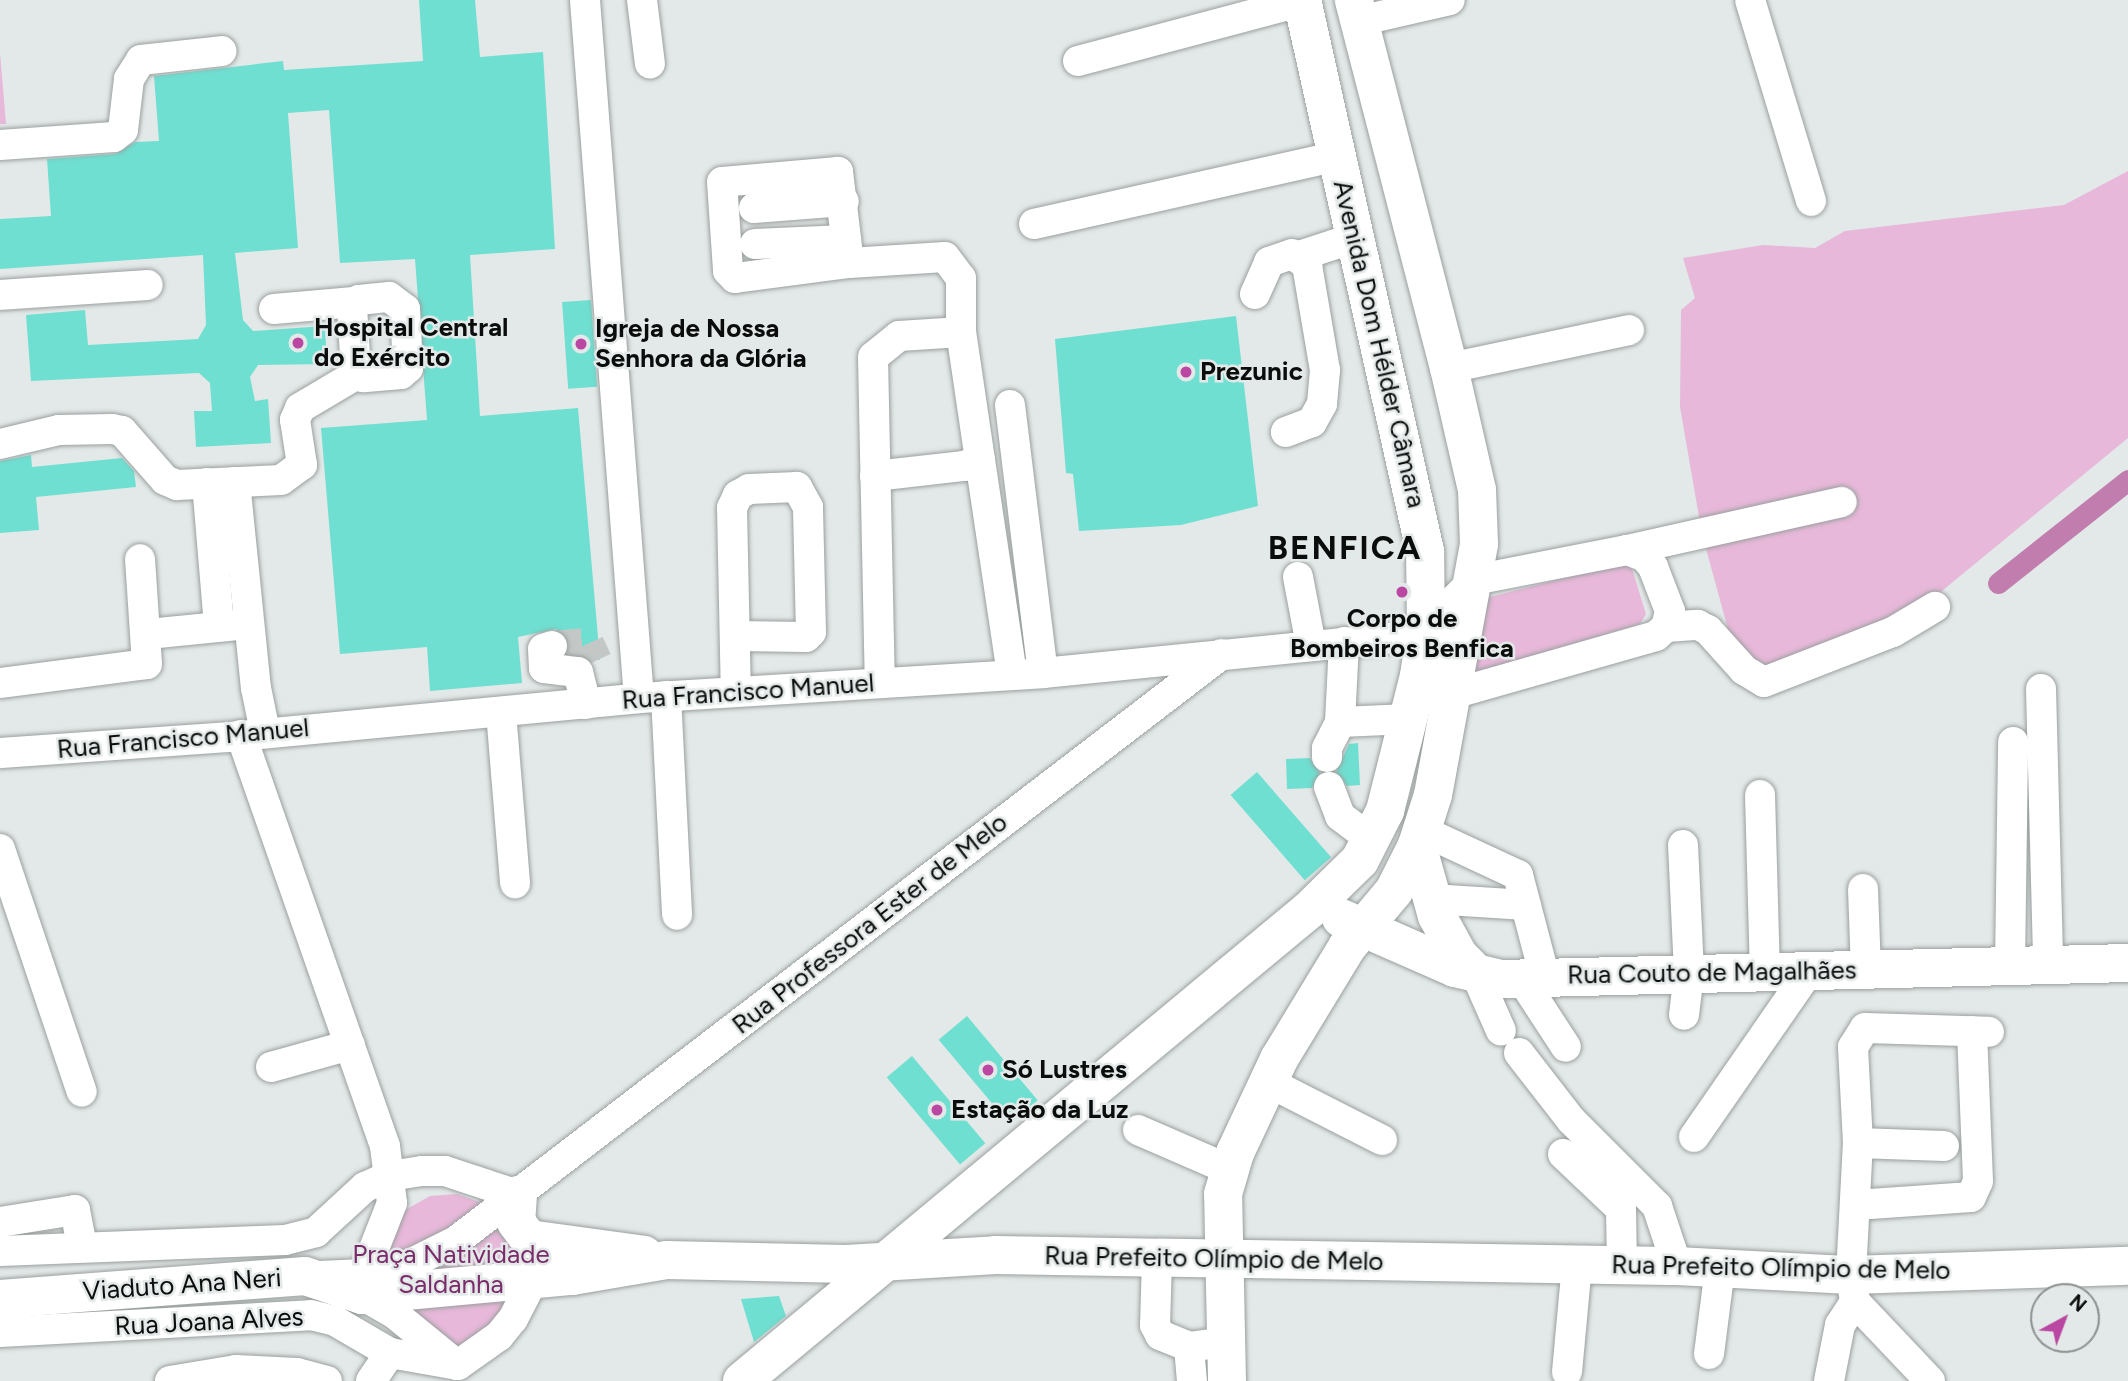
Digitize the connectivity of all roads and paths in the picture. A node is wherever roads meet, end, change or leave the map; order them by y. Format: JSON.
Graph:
{"nodes":[{"id":1,"x":585,"y":0,"type":"edge"},
{"id":2,"x":642,"y":0,"type":"edge"},
{"id":3,"x":1450,"y":0,"type":"edge"},
{"id":4,"x":1750,"y":0,"type":"edge"},
{"id":5,"x":1302,"y":1,"type":"edge"},
{"id":6,"x":1356,"y":10,"type":"edge"},
{"id":7,"x":222,"y":51,"type":"dead end"},
{"id":8,"x":1078,"y":61,"type":"dead end"},
{"id":9,"x":650,"y":64,"type":"dead end"},
{"id":10,"x":0,"y":145,"type":"edge"},
{"id":11,"x":1337,"y":156,"type":"junction"},
{"id":12,"x":844,"y":201,"type":"junction"},
{"id":13,"x":1811,"y":201,"type":"dead end"},
{"id":14,"x":754,"y":208,"type":"dead end"},
{"id":15,"x":1034,"y":224,"type":"dead end"},
{"id":16,"x":1354,"y":238,"type":"junction"},
{"id":17,"x":755,"y":244,"type":"dead end"},
{"id":18,"x":847,"y":252,"type":"junction"},
{"id":19,"x":1299,"y":256,"type":"junction"},
{"id":20,"x":148,"y":285,"type":"dead end"},
{"id":21,"x":1255,"y":294,"type":"dead end"},
{"id":22,"x":0,"y":295,"type":"edge"},
{"id":23,"x":354,"y":302,"type":"junction"},
{"id":24,"x":274,"y":309,"type":"dead end"},
{"id":25,"x":1629,"y":330,"type":"dead end"},
{"id":26,"x":961,"y":332,"type":"junction"},
{"id":27,"x":1449,"y":368,"type":"junction"},
{"id":28,"x":357,"y":374,"type":"junction"},
{"id":29,"x":1010,"y":405,"type":"dead end"},
{"id":30,"x":1286,"y":432,"type":"dead end"},
{"id":31,"x":0,"y":444,"type":"edge"},
{"id":32,"x":980,"y":460,"type":"junction"},
{"id":33,"x":875,"y":476,"type":"junction"},
{"id":34,"x":221,"y":483,"type":"junction"},
{"id":35,"x":1842,"y":502,"type":"dead end"},
{"id":36,"x":1627,"y":550,"type":"junction"},
{"id":37,"x":140,"y":559,"type":"dead end"},
{"id":38,"x":1298,"y":577,"type":"dead end"},
{"id":39,"x":1474,"y":580,"type":"junction"},
{"id":40,"x":1935,"y":607,"type":"dead end"},
{"id":41,"x":249,"y":624,"type":"junction"},
{"id":42,"x":219,"y":627,"type":"junction"},
{"id":43,"x":1667,"y":627,"type":"junction"},
{"id":44,"x":1426,"y":628,"type":"junction"},
{"id":45,"x":148,"y":634,"type":"junction"},
{"id":46,"x":736,"y":636,"type":"junction"},
{"id":47,"x":1344,"y":642,"type":"junction"},
{"id":48,"x":1311,"y":645,"type":"junction"},
{"id":49,"x":552,"y":646,"type":"dead end"},
{"id":50,"x":1223,"y":653,"type":"junction"},
{"id":51,"x":597,"y":660,"type":"dead end"},
{"id":52,"x":1043,"y":673,"type":"junction"},
{"id":53,"x":1012,"y":675,"type":"junction"},
{"id":54,"x":0,"y":683,"type":"edge"},
{"id":55,"x":880,"y":683,"type":"junction"},
{"id":56,"x":2041,"y":689,"type":"dead end"},
{"id":57,"x":736,"y":692,"type":"junction"},
{"id":58,"x":1452,"y":694,"type":"junction"},
{"id":59,"x":653,"y":697,"type":"junction"},
{"id":60,"x":595,"y":703,"type":"junction"},
{"id":61,"x":501,"y":712,"type":"junction"},
{"id":62,"x":1409,"y":719,"type":"junction"},
{"id":63,"x":1340,"y":722,"type":"junction"},
{"id":64,"x":253,"y":734,"type":"junction"},
{"id":65,"x":2013,"y":742,"type":"dead end"},
{"id":66,"x":0,"y":753,"type":"edge"},
{"id":67,"x":1327,"y":757,"type":"dead end"},
{"id":68,"x":1329,"y":787,"type":"dead end"},
{"id":69,"x":1760,"y":795,"type":"dead end"},
{"id":70,"x":1419,"y":838,"type":"junction"},
{"id":71,"x":1373,"y":840,"type":"junction"},
{"id":72,"x":1683,"y":845,"type":"dead end"},
{"id":73,"x":0,"y":849,"type":"edge"},
{"id":74,"x":515,"y":883,"type":"dead end"},
{"id":75,"x":1863,"y":890,"type":"dead end"},
{"id":76,"x":1431,"y":898,"type":"junction"},
{"id":77,"x":1526,"y":905,"type":"junction"},
{"id":78,"x":1309,"y":909,"type":"junction"},
{"id":79,"x":677,"y":915,"type":"dead end"},
{"id":80,"x":1363,"y":925,"type":"junction"},
{"id":81,"x":2128,"y":964,"type":"edge"},
{"id":82,"x":2048,"y":965,"type":"junction"},
{"id":83,"x":2010,"y":966,"type":"junction"},
{"id":84,"x":1866,"y":969,"type":"junction"},
{"id":85,"x":1809,"y":971,"type":"junction"},
{"id":86,"x":1475,"y":972,"type":"junction"},
{"id":87,"x":1765,"y":972,"type":"junction"},
{"id":88,"x":1689,"y":974,"type":"junction"},
{"id":89,"x":1533,"y":978,"type":"junction"},
{"id":90,"x":1684,"y":1014,"type":"dead end"},
{"id":91,"x":350,"y":1045,"type":"junction"},
{"id":92,"x":1566,"y":1047,"type":"dead end"},
{"id":93,"x":271,"y":1067,"type":"dead end"},
{"id":94,"x":1268,"y":1083,"type":"junction"},
{"id":95,"x":82,"y":1092,"type":"dead end"},
{"id":96,"x":1138,"y":1130,"type":"dead end"},
{"id":97,"x":1694,"y":1137,"type":"dead end"},
{"id":98,"x":1382,"y":1140,"type":"dead end"},
{"id":99,"x":1858,"y":1143,"type":"junction"},
{"id":100,"x":1944,"y":1146,"type":"dead end"},
{"id":101,"x":1563,"y":1154,"type":"dead end"},
{"id":102,"x":1230,"y":1170,"type":"junction"},
{"id":103,"x":390,"y":1176,"type":"junction"},
{"id":104,"x":970,"y":1192,"type":"junction"},
{"id":105,"x":518,"y":1195,"type":"junction"},
{"id":106,"x":1856,"y":1205,"type":"junction"},
{"id":107,"x":0,"y":1222,"type":"edge"},
{"id":108,"x":82,"y":1247,"type":"junction"},
{"id":109,"x":0,"y":1251,"type":"edge"},
{"id":110,"x":996,"y":1255,"type":"junction"},
{"id":111,"x":1157,"y":1259,"type":"junction"},
{"id":112,"x":667,"y":1260,"type":"junction"},
{"id":113,"x":1223,"y":1260,"type":"junction"},
{"id":114,"x":883,"y":1261,"type":"junction"},
{"id":115,"x":1577,"y":1265,"type":"junction"},
{"id":116,"x":1622,"y":1265,"type":"junction"},
{"id":117,"x":1677,"y":1266,"type":"junction"},
{"id":118,"x":2128,"y":1266,"type":"edge"},
{"id":119,"x":1720,"y":1268,"type":"junction"},
{"id":120,"x":305,"y":1276,"type":"joint"},
{"id":121,"x":534,"y":1278,"type":"junction"},
{"id":122,"x":1853,"y":1288,"type":"junction"},
{"id":123,"x":369,"y":1292,"type":"junction"},
{"id":124,"x":0,"y":1299,"type":"edge"},
{"id":125,"x":0,"y":1332,"type":"edge"},
{"id":126,"x":1208,"y":1345,"type":"junction"},
{"id":127,"x":382,"y":1349,"type":"junction"},
{"id":128,"x":1709,"y":1354,"type":"dead end"},
{"id":129,"x":1567,"y":1372,"type":"dead end"},
{"id":130,"x":461,"y":1373,"type":"edge"},
{"id":131,"x":170,"y":1381,"type":"edge"},
{"id":132,"x":327,"y":1381,"type":"edge"},
{"id":133,"x":371,"y":1381,"type":"edge"},
{"id":134,"x":742,"y":1381,"type":"edge"},
{"id":135,"x":1192,"y":1381,"type":"edge"},
{"id":136,"x":1227,"y":1381,"type":"edge"},
{"id":137,"x":1829,"y":1381,"type":"edge"},
{"id":138,"x":1930,"y":1381,"type":"edge"}],
"edges":[{"from":1,"to":59,"type":"street"},
{"from":2,"to":9,"type":"street"},
{"from":3,"to":6,"type":"street"},
{"from":4,"to":13,"type":"street"},
{"from":5,"to":8,"type":"street"},
{"from":5,"to":11,"type":"main road","name":"Avenida Dom Hélder Câmara"},
{"from":6,"to":27,"type":"main road"},
{"from":7,"to":10,"type":"street"},
{"from":11,"to":15,"type":"street"},
{"from":11,"to":16,"type":"main road","name":"Avenida Dom Hélder Câmara"},
{"from":12,"to":14,"type":"street"},
{"from":12,"to":18,"type":"street"},
{"from":12,"to":18,"type":"street"},
{"from":16,"to":19,"type":"street"},
{"from":16,"to":44,"type":"main road","name":"Avenida Dom Hélder Câmara"},
{"from":17,"to":18,"type":"street"},
{"from":18,"to":26,"type":"street"},
{"from":19,"to":21,"type":"street"},
{"from":19,"to":30,"type":"street"},
{"from":20,"to":22,"type":"street"},
{"from":23,"to":24,"type":"street"},
{"from":23,"to":28,"type":"street"},
{"from":23,"to":28,"type":"street"},
{"from":25,"to":27,"type":"street"},
{"from":26,"to":32,"type":"street"},
{"from":26,"to":33,"type":"street"},
{"from":27,"to":39,"type":"main road"},
{"from":28,"to":34,"type":"street"},
{"from":29,"to":52,"type":"street"},
{"from":31,"to":34,"type":"street"},
{"from":32,"to":33,"type":"street"},
{"from":32,"to":53,"type":"street"},
{"from":33,"to":55,"type":"street"},
{"from":34,"to":41,"type":"street"},
{"from":34,"to":42,"type":"street"},
{"from":35,"to":36,"type":"street"},
{"from":36,"to":39,"type":"street"},
{"from":36,"to":43,"type":"street"},
{"from":37,"to":45,"type":"street"},
{"from":38,"to":48,"type":"street"},
{"from":39,"to":44,"type":"street","name":"Rua Francisco Manuel"},
{"from":39,"to":58,"type":"main road"},
{"from":40,"to":43,"type":"street"},
{"from":41,"to":42,"type":"street"},
{"from":41,"to":64,"type":"street"},
{"from":42,"to":45,"type":"street"},
{"from":43,"to":58,"type":"street"},
{"from":44,"to":47,"type":"street","name":"Rua Francisco Manuel"},
{"from":44,"to":62,"type":"main road","name":"Avenida Dom Hélder Câmara"},
{"from":45,"to":54,"type":"street"},
{"from":46,"to":46,"type":"street"},
{"from":46,"to":57,"type":"street"},
{"from":47,"to":48,"type":"street","name":"Rua Francisco Manuel"},
{"from":47,"to":63,"type":"street"},
{"from":48,"to":50,"type":"street","name":"Rua Francisco Manuel"},
{"from":49,"to":60,"type":"street"},
{"from":50,"to":52,"type":"street","name":"Rua Francisco Manuel"},
{"from":50,"to":105,"type":"street","name":"Rua Professora Ester de Melo"},
{"from":51,"to":60,"type":"street"},
{"from":52,"to":53,"type":"street","name":"Rua Francisco Manuel"},
{"from":53,"to":55,"type":"street","name":"Rua Francisco Manuel"},
{"from":55,"to":57,"type":"street","name":"Rua Francisco Manuel"},
{"from":56,"to":82,"type":"street"},
{"from":57,"to":59,"type":"street","name":"Rua Francisco Manuel"},
{"from":58,"to":70,"type":"main road"},
{"from":59,"to":60,"type":"street","name":"Rua Francisco Manuel"},
{"from":59,"to":79,"type":"street"},
{"from":60,"to":61,"type":"street","name":"Rua Francisco Manuel"},
{"from":61,"to":64,"type":"street","name":"Rua Francisco Manuel"},
{"from":61,"to":74,"type":"street"},
{"from":62,"to":63,"type":"street"},
{"from":62,"to":71,"type":"main road","name":"Avenida Dom Hélder Câmara"},
{"from":63,"to":67,"type":"street"},
{"from":64,"to":66,"type":"street","name":"Rua Francisco Manuel"},
{"from":64,"to":91,"type":"street"},
{"from":65,"to":83,"type":"street"},
{"from":68,"to":71,"type":"street"},
{"from":69,"to":87,"type":"street"},
{"from":70,"to":76,"type":"main road"},
{"from":70,"to":77,"type":"street"},
{"from":70,"to":80,"type":"main road"},
{"from":71,"to":78,"type":"main road","name":"Avenida Dom Hélder Câmara"},
{"from":72,"to":88,"type":"street"},
{"from":73,"to":95,"type":"street"},
{"from":75,"to":84,"type":"street"},
{"from":76,"to":77,"type":"street"},
{"from":76,"to":86,"type":"main road"},
{"from":77,"to":89,"type":"street"},
{"from":78,"to":80,"type":"main road","name":"Rua Couto de Magalhães"},
{"from":78,"to":104,"type":"main road","name":"Avenida Dom Hélder Câmara"},
{"from":80,"to":86,"type":"main road","name":"Rua Couto de Magalhães"},
{"from":80,"to":94,"type":"main road"},
{"from":81,"to":82,"type":"main road","name":"Rua Couto de Magalhães"},
{"from":82,"to":83,"type":"main road","name":"Rua Couto de Magalhães"},
{"from":83,"to":84,"type":"main road","name":"Rua Couto de Magalhães"},
{"from":84,"to":85,"type":"main road","name":"Rua Couto de Magalhães"},
{"from":85,"to":87,"type":"main road","name":"Rua Couto de Magalhães"},
{"from":85,"to":97,"type":"street"},
{"from":86,"to":89,"type":"main road","name":"Rua Couto de Magalhães"},
{"from":86,"to":117,"type":"street"},
{"from":87,"to":88,"type":"main road","name":"Rua Couto de Magalhães"},
{"from":88,"to":89,"type":"main road","name":"Rua Couto de Magalhães"},
{"from":88,"to":90,"type":"street"},
{"from":89,"to":92,"type":"street"},
{"from":91,"to":93,"type":"street"},
{"from":91,"to":103,"type":"street"},
{"from":94,"to":98,"type":"street"},
{"from":94,"to":102,"type":"main road"},
{"from":96,"to":102,"type":"street"},
{"from":99,"to":100,"type":"street"},
{"from":99,"to":106,"type":"street"},
{"from":99,"to":106,"type":"street"},
{"from":101,"to":116,"type":"street"},
{"from":102,"to":113,"type":"main road"},
{"from":103,"to":105,"type":"street"},
{"from":103,"to":108,"type":"street"},
{"from":103,"to":123,"type":"street"},
{"from":104,"to":110,"type":"main road"},
{"from":104,"to":114,"type":"main road","name":"Avenida Dom Hélder Câmara"},
{"from":105,"to":112,"type":"main road"},
{"from":105,"to":123,"type":"street"},
{"from":106,"to":122,"type":"street"},
{"from":107,"to":108,"type":"street"},
{"from":108,"to":109,"type":"street"},
{"from":110,"to":111,"type":"main road","name":"Rua Prefeito Olímpio de Melo"},
{"from":110,"to":114,"type":"main road","name":"Rua Prefeito Olímpio de Melo"},
{"from":111,"to":113,"type":"main road","name":"Rua Prefeito Olímpio de Melo"},
{"from":111,"to":126,"type":"street"},
{"from":112,"to":114,"type":"main road","name":"Rua Prefeito Olímpio de Melo"},
{"from":112,"to":121,"type":"main road","name":"Rua Prefeito Olímpio de Melo"},
{"from":113,"to":115,"type":"main road","name":"Rua Prefeito Olímpio de Melo"},
{"from":113,"to":126,"type":"main road"},
{"from":114,"to":134,"type":"main road","name":"Avenida Dom Hélder Câmara"},
{"from":115,"to":116,"type":"main road","name":"Rua Prefeito Olímpio de Melo"},
{"from":115,"to":129,"type":"street"},
{"from":116,"to":117,"type":"main road","name":"Rua Prefeito Olímpio de Melo"},
{"from":117,"to":119,"type":"main road","name":"Rua Prefeito Olímpio de Melo"},
{"from":118,"to":122,"type":"main road","name":"Rua Prefeito Olímpio de Melo"},
{"from":119,"to":122,"type":"main road","name":"Rua Prefeito Olímpio de Melo"},
{"from":119,"to":128,"type":"street"},
{"from":120,"to":123,"type":"main road","name":"Rua Prefeito Olímpio de Melo"},
{"from":120,"to":124,"type":"main road","name":"Viaduto Ana Neri"},
{"from":121,"to":123,"type":"main road","name":"Rua Prefeito Olímpio de Melo"},
{"from":121,"to":130,"type":"street"},
{"from":122,"to":137,"type":"street"},
{"from":122,"to":138,"type":"street"},
{"from":123,"to":127,"type":"street"},
{"from":123,"to":130,"type":"street"},
{"from":125,"to":127,"type":"street","name":"Rua Joana Alves"},
{"from":126,"to":135,"type":"street"},
{"from":126,"to":136,"type":"main road"},
{"from":127,"to":130,"type":"street","name":"Rua Joana Alves"},
{"from":127,"to":133,"type":"street"},
{"from":131,"to":132,"type":"street"}]}
